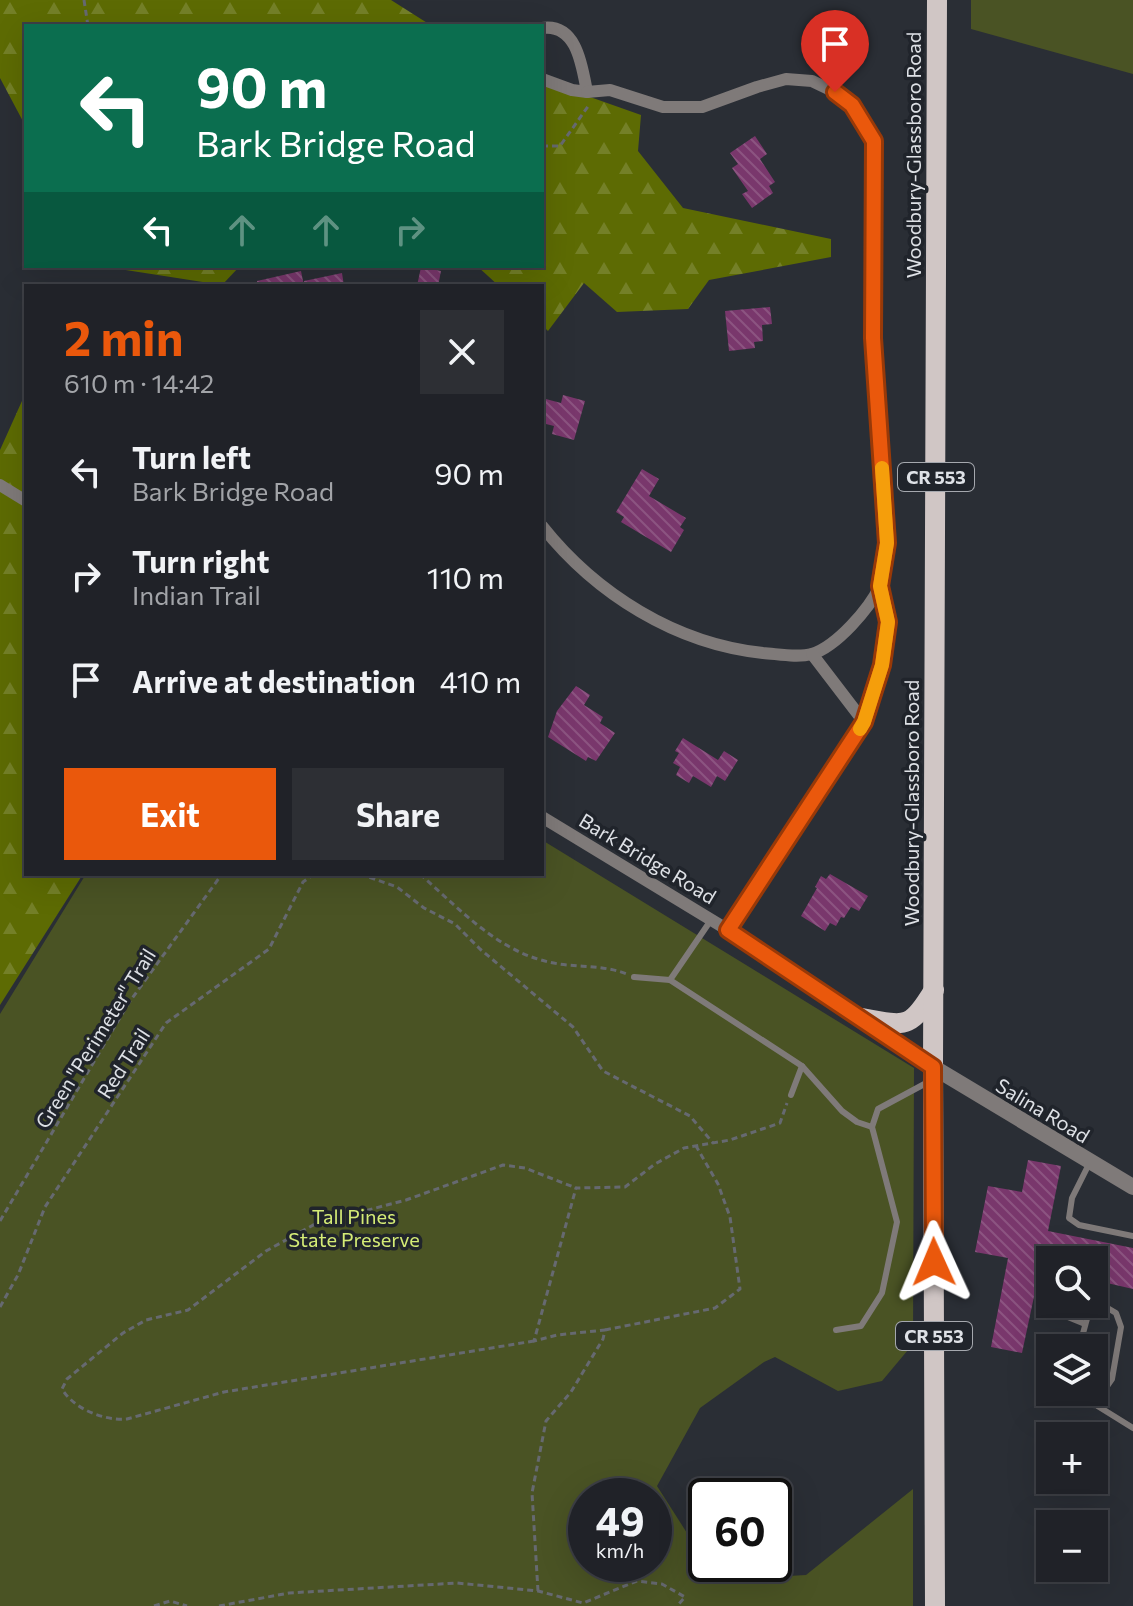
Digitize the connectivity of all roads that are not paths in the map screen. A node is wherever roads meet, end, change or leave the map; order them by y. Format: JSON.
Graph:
{"nodes":[{"id":1,"x":937,"y":0,"type":"edge"},
{"id":2,"x":544,"y":28,"type":"edge"},
{"id":3,"x":544,"y":80,"type":"edge"},
{"id":4,"x":592,"y":95,"type":"junction"},
{"id":5,"x":0,"y":485,"type":"edge"},
{"id":6,"x":24,"y":500,"type":"edge"},
{"id":7,"x":544,"y":528,"type":"edge"},
{"id":8,"x":880,"y":586,"type":"junction"},
{"id":9,"x":812,"y":654,"type":"junction"},
{"id":10,"x":864,"y":722,"type":"junction"},
{"id":11,"x":544,"y":818,"type":"edge"},
{"id":12,"x":711,"y":920,"type":"junction"},
{"id":13,"x":728,"y":930,"type":"junction"},
{"id":14,"x":634,"y":977,"type":"road end"},
{"id":15,"x":670,"y":980,"type":"junction"},
{"id":16,"x":934,"y":990,"type":"junction"},
{"id":17,"x":862,"y":1018,"type":"junction"},
{"id":18,"x":802,"y":1066,"type":"junction"},
{"id":19,"x":933,"y":1073,"type":"junction"},
{"id":20,"x":791,"y":1095,"type":"road end"},
{"id":21,"x":872,"y":1127,"type":"junction"},
{"id":22,"x":1090,"y":1162,"type":"junction"},
{"id":23,"x":1133,"y":1187,"type":"edge"},
{"id":24,"x":1133,"y":1236,"type":"edge"},
{"id":25,"x":1108,"y":1309,"type":"edge"},
{"id":26,"x":1070,"y":1318,"type":"edge"},
{"id":27,"x":1087,"y":1318,"type":"edge"},
{"id":28,"x":1085,"y":1324,"type":"junction"},
{"id":29,"x":836,"y":1330,"type":"dead end"},
{"id":30,"x":1082,"y":1334,"type":"edge"},
{"id":31,"x":1108,"y":1385,"type":"edge"},
{"id":32,"x":1096,"y":1406,"type":"edge"},
{"id":33,"x":1132,"y":1425,"type":"edge"},
{"id":34,"x":935,"y":1606,"type":"edge"}],
"edges":[{"from":1,"to":16,"type":"main road","name":"Woodbury-Glassboro Road","number":"CR 553"},
{"from":2,"to":4,"type":"street"},
{"from":3,"to":4,"type":"street"},
{"from":4,"to":8,"type":"street"},
{"from":5,"to":6,"type":"street"},
{"from":7,"to":9,"type":"street"},
{"from":8,"to":9,"type":"street"},
{"from":8,"to":10,"type":"street"},
{"from":9,"to":10,"type":"street"},
{"from":10,"to":13,"type":"street"},
{"from":11,"to":12,"type":"street","name":"Bark Bridge Road"},
{"from":12,"to":13,"type":"street","name":"Bark Bridge Road"},
{"from":12,"to":15,"type":"lane"},
{"from":13,"to":17,"type":"street","name":"Bark Bridge Road"},
{"from":14,"to":15,"type":"lane"},
{"from":15,"to":18,"type":"lane"},
{"from":16,"to":17,"type":"main road"},
{"from":16,"to":19,"type":"main road","name":"Woodbury-Glassboro Road","number":"CR 553"},
{"from":17,"to":19,"type":"street","name":"Bark Bridge Road"},
{"from":18,"to":20,"type":"lane"},
{"from":18,"to":21,"type":"lane"},
{"from":19,"to":21,"type":"lane"},
{"from":19,"to":22,"type":"street","name":"Salina Road"},
{"from":19,"to":34,"type":"main road","name":"Woodbury-Glassboro Road","number":"CR 553"},
{"from":21,"to":29,"type":"lane"},
{"from":22,"to":23,"type":"street","name":"Salina Road"},
{"from":22,"to":24,"type":"lane"},
{"from":25,"to":31,"type":"lane"},
{"from":26,"to":28,"type":"lane"},
{"from":27,"to":28,"type":"lane"},
{"from":28,"to":30,"type":"lane"},
{"from":32,"to":33,"type":"lane"}]}
